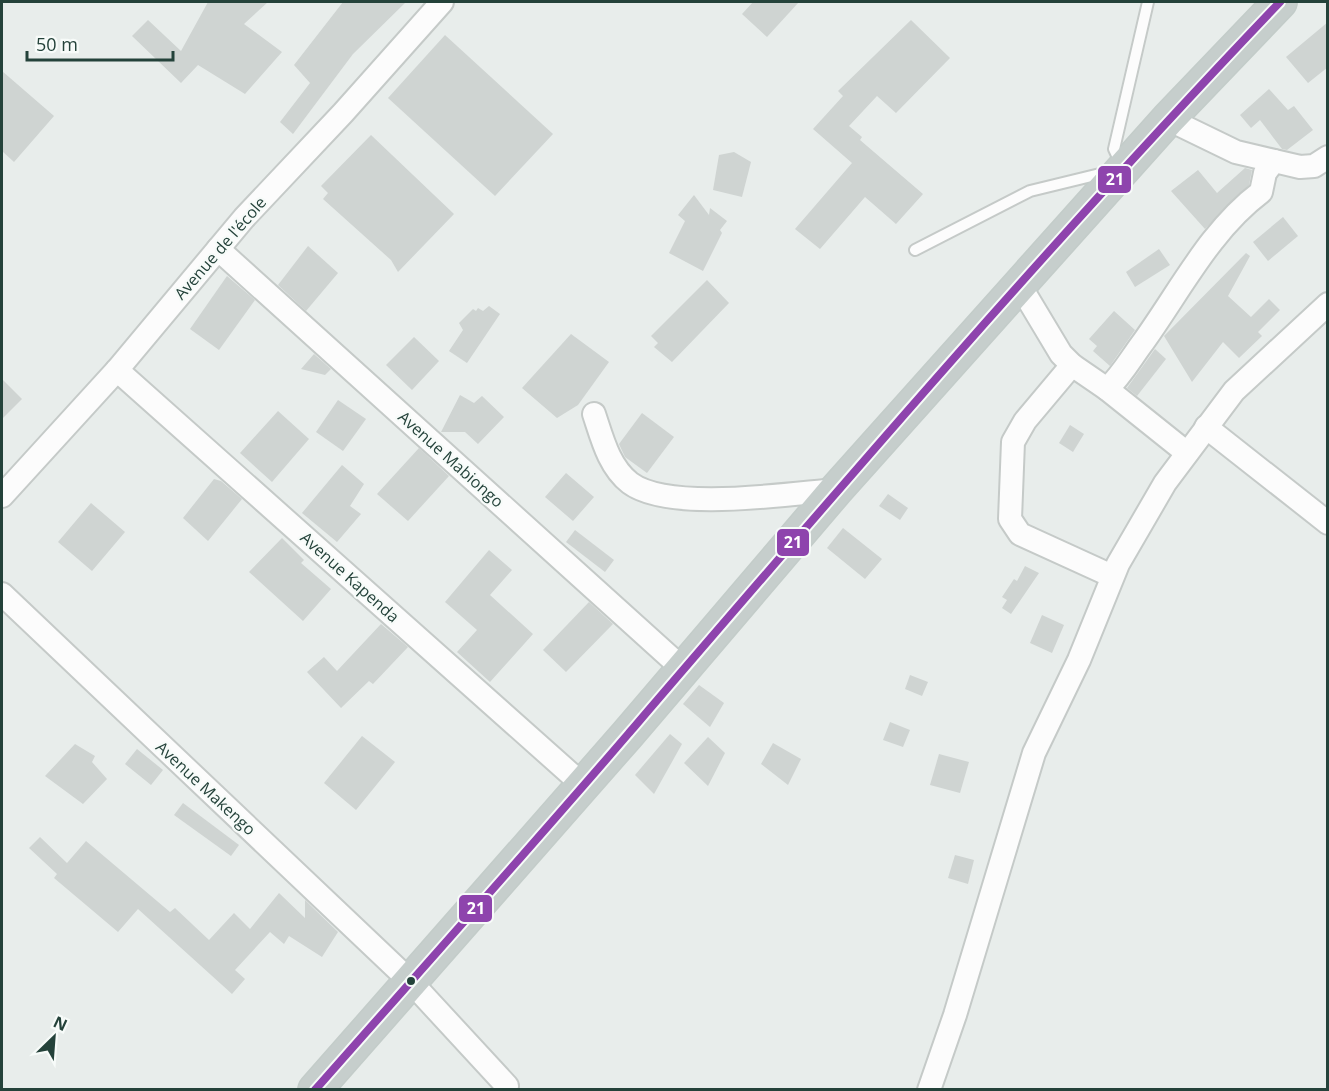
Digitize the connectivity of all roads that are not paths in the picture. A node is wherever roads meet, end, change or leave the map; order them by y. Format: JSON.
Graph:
{"nodes":[{"id":1,"x":441,"y":2,"type":"edge"},
{"id":2,"x":1148,"y":2,"type":"edge"},
{"id":3,"x":1280,"y":2,"type":"edge"},
{"id":4,"x":1168,"y":119,"type":"junction"},
{"id":5,"x":1328,"y":157,"type":"edge"},
{"id":6,"x":1274,"y":161,"type":"junction"},
{"id":7,"x":1124,"y":169,"type":"junction"},
{"id":8,"x":218,"y":249,"type":"junction"},
{"id":9,"x":915,"y":250,"type":"dead end"},
{"id":10,"x":1019,"y":284,"type":"junction"},
{"id":11,"x":1328,"y":304,"type":"edge"},
{"id":12,"x":1072,"y":365,"type":"junction"},
{"id":13,"x":117,"y":370,"type":"junction"},
{"id":14,"x":1107,"y":389,"type":"junction"},
{"id":15,"x":594,"y":414,"type":"dead end"},
{"id":16,"x":1206,"y":427,"type":"junction"},
{"id":17,"x":1187,"y":453,"type":"junction"},
{"id":18,"x":836,"y":490,"type":"junction"},
{"id":19,"x":2,"y":496,"type":"edge"},
{"id":20,"x":1328,"y":523,"type":"edge"},
{"id":21,"x":1112,"y":576,"type":"junction"},
{"id":22,"x":2,"y":594,"type":"edge"},
{"id":23,"x":683,"y":669,"type":"junction"},
{"id":24,"x":583,"y":785,"type":"junction"},
{"id":25,"x":411,"y":982,"type":"junction"},
{"id":26,"x":507,"y":1086,"type":"dead end"},
{"id":27,"x":315,"y":1089,"type":"edge"},
{"id":28,"x":929,"y":1089,"type":"edge"}],
"edges":[{"from":1,"to":8,"type":"street","name":"Avenue de l'école"},
{"from":2,"to":7,"type":"lane"},
{"from":3,"to":4,"type":"highway"},
{"from":4,"to":6,"type":"street"},
{"from":4,"to":7,"type":"highway"},
{"from":5,"to":6,"type":"street"},
{"from":6,"to":14,"type":"street"},
{"from":7,"to":9,"type":"lane"},
{"from":7,"to":10,"type":"highway"},
{"from":8,"to":13,"type":"street","name":"Avenue de l'école"},
{"from":8,"to":23,"type":"street","name":"Avenue Mabiongo"},
{"from":10,"to":12,"type":"street"},
{"from":10,"to":18,"type":"highway"},
{"from":11,"to":16,"type":"street"},
{"from":12,"to":14,"type":"street"},
{"from":12,"to":21,"type":"street"},
{"from":13,"to":19,"type":"street","name":"Avenue de l'école"},
{"from":13,"to":24,"type":"street","name":"Avenue Kapenda"},
{"from":14,"to":17,"type":"street"},
{"from":15,"to":18,"type":"street"},
{"from":16,"to":17,"type":"street"},
{"from":16,"to":20,"type":"street"},
{"from":17,"to":21,"type":"street"},
{"from":18,"to":23,"type":"highway"},
{"from":21,"to":28,"type":"street"},
{"from":22,"to":25,"type":"street","name":"Avenue Makengo"},
{"from":23,"to":24,"type":"highway"},
{"from":24,"to":25,"type":"highway"},
{"from":25,"to":26,"type":"street","name":"Avenue Makengo"},
{"from":25,"to":27,"type":"highway"}]}
